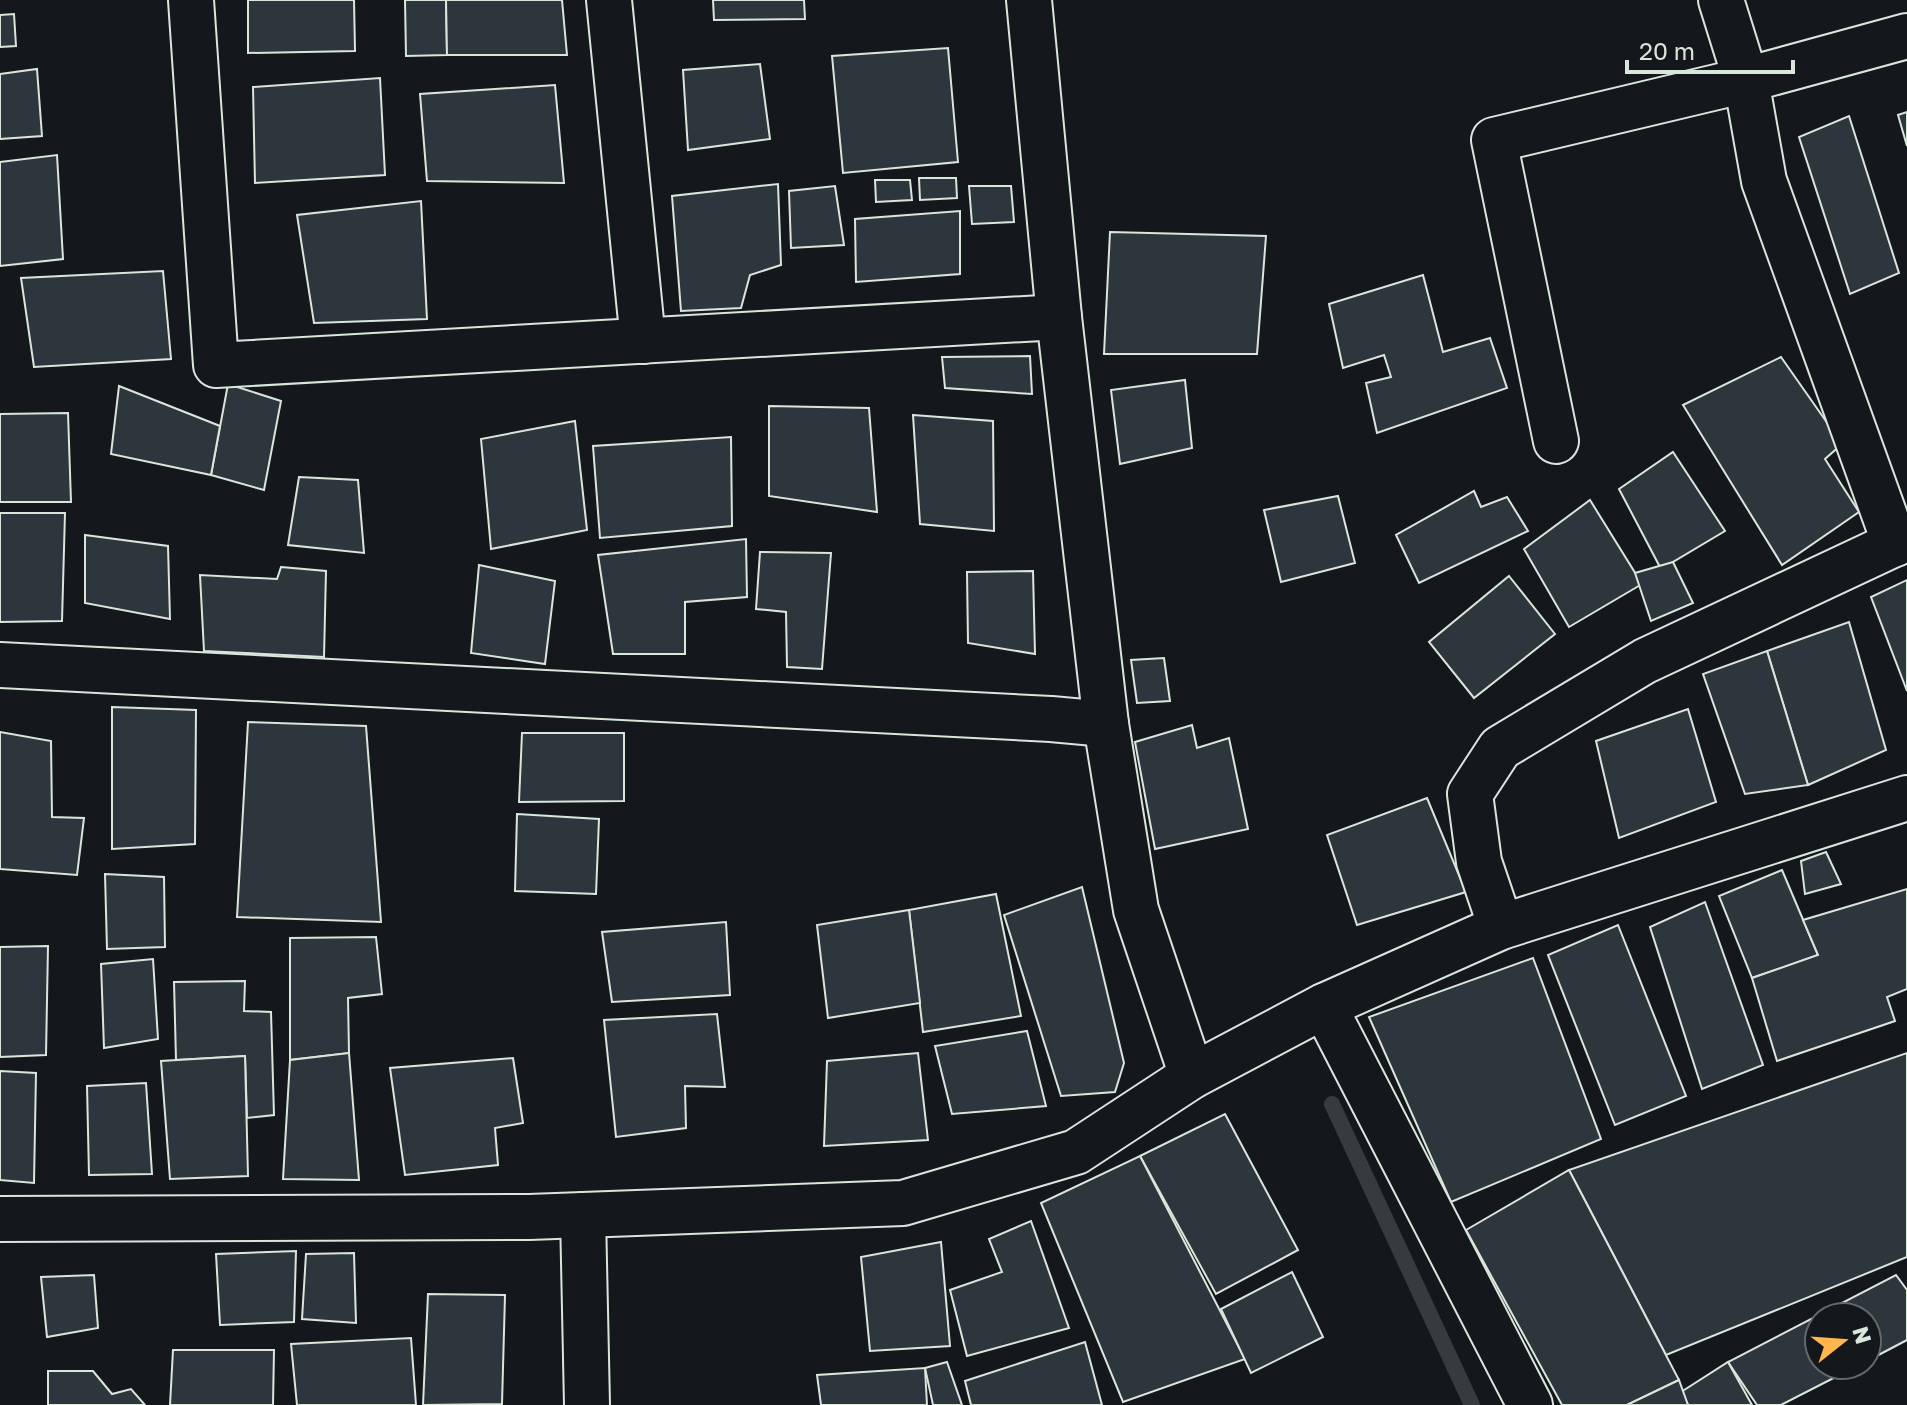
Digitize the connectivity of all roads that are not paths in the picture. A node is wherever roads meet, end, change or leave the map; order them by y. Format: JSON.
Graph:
{"nodes":[{"id":1,"x":191,"y":0,"type":"edge"},
{"id":2,"x":609,"y":0,"type":"edge"},
{"id":3,"x":1029,"y":0,"type":"edge"},
{"id":4,"x":1721,"y":0,"type":"edge"},
{"id":5,"x":1907,"y":36,"type":"edge"},
{"id":6,"x":1746,"y":80,"type":"junction"},
{"id":7,"x":1059,"y":317,"type":"junction"},
{"id":8,"x":643,"y":341,"type":"junction"},
{"id":9,"x":1556,"y":441,"type":"dead end"},
{"id":10,"x":1901,"y":541,"type":"edge"},
{"id":11,"x":0,"y":665,"type":"edge"},
{"id":12,"x":1106,"y":724,"type":"junction"},
{"id":13,"x":1907,"y":798,"type":"edge"},
{"id":14,"x":1501,"y":927,"type":"junction"},
{"id":15,"x":1324,"y":1006,"type":"junction"},
{"id":16,"x":1192,"y":1076,"type":"junction"},
{"id":17,"x":583,"y":1215,"type":"junction"},
{"id":18,"x":0,"y":1219,"type":"edge"},
{"id":19,"x":587,"y":1405,"type":"edge"},
{"id":20,"x":1530,"y":1405,"type":"edge"}],
"edges":[{"from":1,"to":8,"type":"street"},
{"from":2,"to":8,"type":"street"},
{"from":3,"to":7,"type":"street"},
{"from":4,"to":6,"type":"street"},
{"from":5,"to":6,"type":"street"},
{"from":6,"to":9,"type":"street"},
{"from":6,"to":10,"type":"street"},
{"from":7,"to":8,"type":"street"},
{"from":7,"to":12,"type":"street"},
{"from":10,"to":14,"type":"street"},
{"from":11,"to":12,"type":"street"},
{"from":12,"to":16,"type":"street"},
{"from":13,"to":14,"type":"street"},
{"from":14,"to":15,"type":"street"},
{"from":15,"to":16,"type":"street"},
{"from":15,"to":20,"type":"street"},
{"from":16,"to":17,"type":"street"},
{"from":17,"to":18,"type":"street"},
{"from":17,"to":19,"type":"street"}]}
